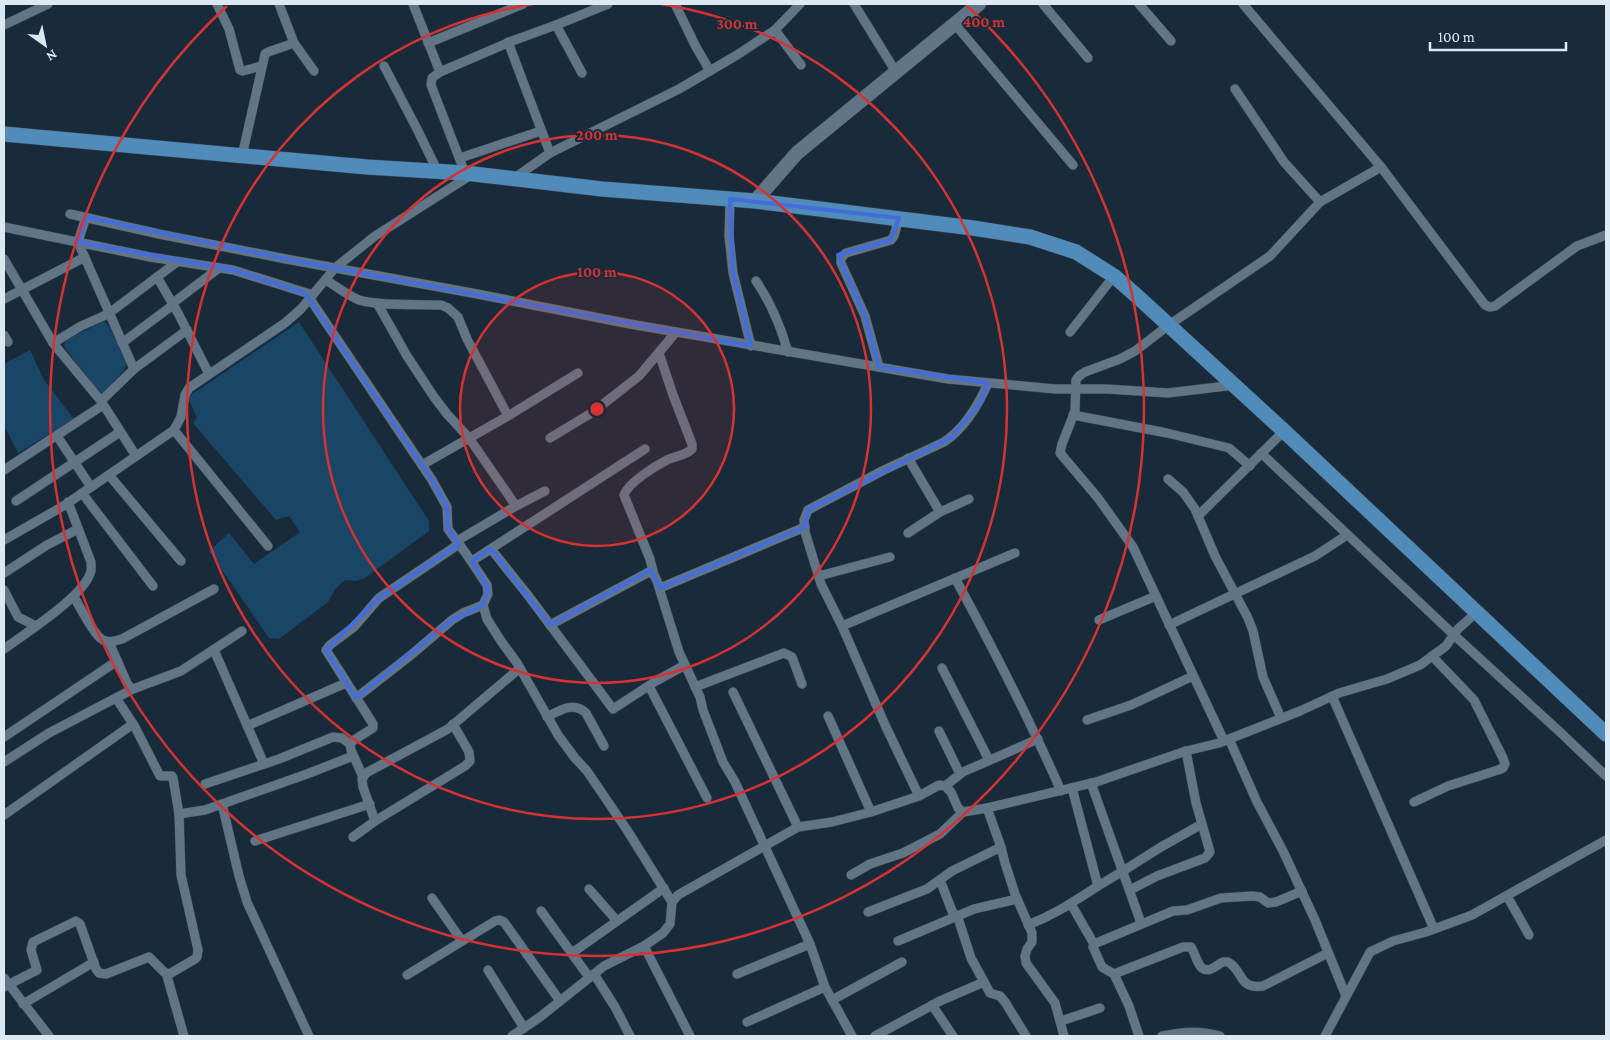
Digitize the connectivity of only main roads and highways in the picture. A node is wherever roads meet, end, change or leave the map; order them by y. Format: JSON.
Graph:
{"nodes":[{"id":1,"x":4,"y":134,"type":"edge"},
{"id":2,"x":1606,"y":734,"type":"edge"}],
"edges":[{"from":1,"to":2,"type":"main road"}]}
